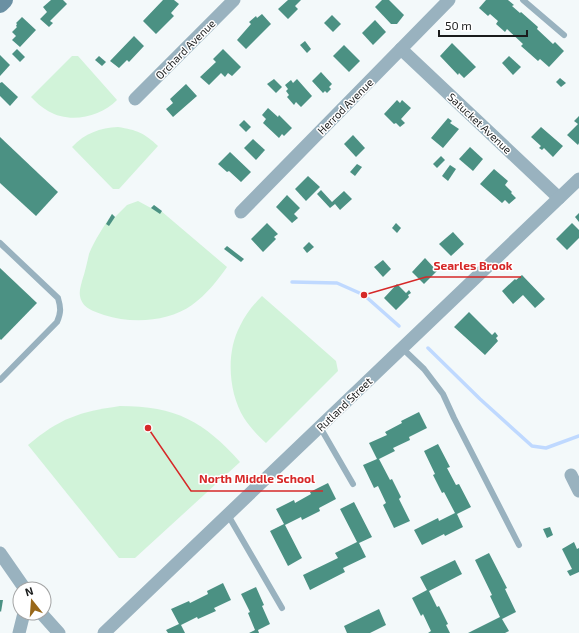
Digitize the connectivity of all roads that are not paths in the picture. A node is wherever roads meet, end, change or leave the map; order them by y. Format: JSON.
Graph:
{"nodes":[{"id":1,"x":4,"y":0,"type":"edge"},
{"id":2,"x":234,"y":0,"type":"edge"},
{"id":3,"x":449,"y":0,"type":"edge"},
{"id":4,"x":523,"y":0,"type":"edge"},
{"id":5,"x":0,"y":4,"type":"edge"},
{"id":6,"x":564,"y":35,"type":"dead end"},
{"id":7,"x":401,"y":49,"type":"junction"},
{"id":8,"x":135,"y":99,"type":"dead end"},
{"id":9,"x":579,"y":179,"type":"edge"},
{"id":10,"x":559,"y":198,"type":"junction"},
{"id":11,"x":241,"y":212,"type":"dead end"},
{"id":12,"x":0,"y":243,"type":"edge"},
{"id":13,"x":402,"y":348,"type":"junction"},
{"id":14,"x":0,"y":380,"type":"edge"},
{"id":15,"x":320,"y":427,"type":"junction"},
{"id":16,"x":571,"y":474,"type":"dead end"},
{"id":17,"x":353,"y":484,"type":"dead end"},
{"id":18,"x":579,"y":491,"type":"edge"},
{"id":19,"x":228,"y":515,"type":"junction"},
{"id":20,"x":519,"y":545,"type":"dead end"},
{"id":21,"x":0,"y":553,"type":"edge"},
{"id":22,"x":19,"y":581,"type":"edge"},
{"id":23,"x":282,"y":608,"type":"dead end"},
{"id":24,"x":22,"y":621,"type":"edge"},
{"id":25,"x":48,"y":621,"type":"edge"},
{"id":26,"x":109,"y":632,"type":"edge"},
{"id":27,"x":19,"y":633,"type":"edge"},
{"id":28,"x":59,"y":633,"type":"edge"}],
"edges":[{"from":1,"to":5,"type":"main road"},
{"from":2,"to":8,"type":"street","name":"Orchard Avenue"},
{"from":3,"to":7,"type":"street","name":"Herrod Avenue"},
{"from":4,"to":6,"type":"lane"},
{"from":7,"to":10,"type":"street","name":"Satucket Avenue"},
{"from":7,"to":11,"type":"street","name":"Herrod Avenue"},
{"from":9,"to":10,"type":"street","name":"Rutland Street"},
{"from":10,"to":13,"type":"street","name":"Rutland Street"},
{"from":12,"to":14,"type":"lane"},
{"from":13,"to":15,"type":"street","name":"Rutland Street"},
{"from":13,"to":20,"type":"lane"},
{"from":15,"to":17,"type":"lane"},
{"from":15,"to":19,"type":"street","name":"Rutland Street"},
{"from":16,"to":18,"type":"street"},
{"from":19,"to":23,"type":"lane"},
{"from":19,"to":26,"type":"street","name":"Rutland Street"},
{"from":21,"to":22,"type":"street"},
{"from":24,"to":27,"type":"street"},
{"from":25,"to":28,"type":"street"}]}
